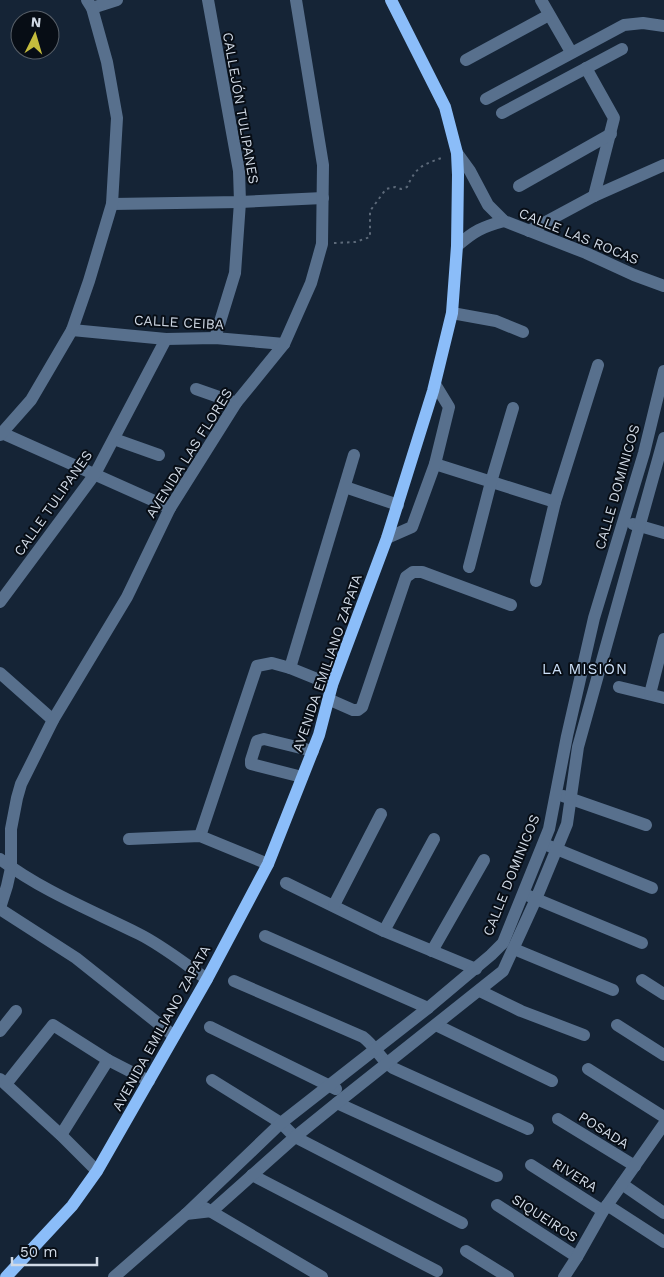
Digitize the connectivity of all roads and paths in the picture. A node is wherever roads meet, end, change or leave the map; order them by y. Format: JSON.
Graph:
{"nodes":[{"id":1,"x":117,"y":0,"type":"edge"},
{"id":2,"x":208,"y":0,"type":"edge"},
{"id":3,"x":296,"y":0,"type":"edge"},
{"id":4,"x":391,"y":0,"type":"edge"},
{"id":5,"x":541,"y":0,"type":"edge"},
{"id":6,"x":89,"y":4,"type":"edge"},
{"id":7,"x":549,"y":15,"type":"junction"},
{"id":8,"x":664,"y":26,"type":"edge"},
{"id":9,"x":622,"y":49,"type":"dead end"},
{"id":10,"x":571,"y":52,"type":"junction"},
{"id":11,"x":466,"y":60,"type":"dead end"},
{"id":12,"x":586,"y":68,"type":"junction"},
{"id":13,"x":486,"y":99,"type":"dead end"},
{"id":14,"x":502,"y":113,"type":"dead end"},
{"id":15,"x":611,"y":134,"type":"junction"},
{"id":16,"x":457,"y":153,"type":"junction"},
{"id":17,"x":664,"y":165,"type":"edge"},
{"id":18,"x":519,"y":186,"type":"dead end"},
{"id":19,"x":594,"y":196,"type":"junction"},
{"id":20,"x":323,"y":198,"type":"junction"},
{"id":21,"x":240,"y":202,"type":"junction"},
{"id":22,"x":112,"y":204,"type":"junction"},
{"id":23,"x":504,"y":221,"type":"junction"},
{"id":24,"x":529,"y":231,"type":"junction"},
{"id":25,"x":322,"y":244,"type":"junction"},
{"id":26,"x":457,"y":246,"type":"junction"},
{"id":27,"x":664,"y":286,"type":"edge"},
{"id":28,"x":452,"y":313,"type":"junction"},
{"id":29,"x":72,"y":330,"type":"junction"},
{"id":30,"x":523,"y":332,"type":"dead end"},
{"id":31,"x":166,"y":338,"type":"junction"},
{"id":32,"x":214,"y":338,"type":"junction"},
{"id":33,"x":284,"y":344,"type":"junction"},
{"id":34,"x":598,"y":365,"type":"dead end"},
{"id":35,"x":664,"y":371,"type":"edge"},
{"id":36,"x":435,"y":384,"type":"junction"},
{"id":37,"x":196,"y":388,"type":"dead end"},
{"id":38,"x":236,"y":403,"type":"junction"},
{"id":39,"x":513,"y":408,"type":"dead end"},
{"id":40,"x":1,"y":434,"type":"edge"},
{"id":41,"x":664,"y":438,"type":"edge"},
{"id":42,"x":114,"y":439,"type":"junction"},
{"id":43,"x":159,"y":455,"type":"dead end"},
{"id":44,"x":354,"y":455,"type":"dead end"},
{"id":45,"x":435,"y":464,"type":"junction"},
{"id":46,"x":95,"y":474,"type":"junction"},
{"id":47,"x":491,"y":482,"type":"junction"},
{"id":48,"x":344,"y":487,"type":"junction"},
{"id":49,"x":555,"y":502,"type":"junction"},
{"id":50,"x":398,"y":505,"type":"junction"},
{"id":51,"x":170,"y":508,"type":"junction"},
{"id":52,"x":623,"y":521,"type":"junction"},
{"id":53,"x":640,"y":526,"type":"junction"},
{"id":54,"x":664,"y":532,"type":"edge"},
{"id":55,"x":387,"y":538,"type":"junction"},
{"id":56,"x":469,"y":567,"type":"dead end"},
{"id":57,"x":536,"y":581,"type":"dead end"},
{"id":58,"x":0,"y":602,"type":"edge"},
{"id":59,"x":511,"y":605,"type":"dead end"},
{"id":60,"x":664,"y":639,"type":"edge"},
{"id":61,"x":290,"y":668,"type":"junction"},
{"id":62,"x":0,"y":673,"type":"edge"},
{"id":63,"x":581,"y":677,"type":"junction"},
{"id":64,"x":596,"y":680,"type":"junction"},
{"id":65,"x":332,"y":685,"type":"junction"},
{"id":66,"x":619,"y":687,"type":"dead end"},
{"id":67,"x":650,"y":694,"type":"junction"},
{"id":68,"x":664,"y":698,"type":"edge"},
{"id":69,"x":328,"y":699,"type":"junction"},
{"id":70,"x":52,"y":720,"type":"junction"},
{"id":71,"x":312,"y":750,"type":"junction"},
{"id":72,"x":302,"y":778,"type":"junction"},
{"id":73,"x":555,"y":793,"type":"junction"},
{"id":74,"x":571,"y":798,"type":"junction"},
{"id":75,"x":380,"y":814,"type":"dead end"},
{"id":76,"x":646,"y":825,"type":"dead end"},
{"id":77,"x":200,"y":836,"type":"junction"},
{"id":78,"x":129,"y":839,"type":"dead end"},
{"id":79,"x":434,"y":839,"type":"dead end"},
{"id":80,"x":543,"y":843,"type":"junction"},
{"id":81,"x":557,"y":850,"type":"junction"},
{"id":82,"x":0,"y":859,"type":"edge"},
{"id":83,"x":484,"y":860,"type":"dead end"},
{"id":84,"x":268,"y":864,"type":"junction"},
{"id":85,"x":11,"y":868,"type":"junction"},
{"id":86,"x":286,"y":883,"type":"dead end"},
{"id":87,"x":652,"y":888,"type":"dead end"},
{"id":88,"x":522,"y":893,"type":"junction"},
{"id":89,"x":536,"y":899,"type":"junction"},
{"id":90,"x":334,"y":905,"type":"junction"},
{"id":91,"x":0,"y":908,"type":"edge"},
{"id":92,"x":384,"y":931,"type":"junction"},
{"id":93,"x":265,"y":936,"type":"dead end"},
{"id":94,"x":642,"y":943,"type":"dead end"},
{"id":95,"x":514,"y":949,"type":"junction"},
{"id":96,"x":432,"y":952,"type":"junction"},
{"id":97,"x":476,"y":969,"type":"junction"},
{"id":98,"x":207,"y":979,"type":"junction"},
{"id":99,"x":642,"y":980,"type":"dead end"},
{"id":100,"x":234,"y":982,"type":"dead end"},
{"id":101,"x":613,"y":990,"type":"dead end"},
{"id":102,"x":480,"y":991,"type":"junction"},
{"id":103,"x":664,"y":994,"type":"edge"},
{"id":104,"x":428,"y":1008,"type":"junction"},
{"id":105,"x":16,"y":1010,"type":"dead end"},
{"id":106,"x":436,"y":1025,"type":"junction"},
{"id":107,"x":616,"y":1025,"type":"dead end"},
{"id":108,"x":210,"y":1026,"type":"dead end"},
{"id":109,"x":0,"y":1031,"type":"edge"},
{"id":110,"x":584,"y":1035,"type":"dead end"},
{"id":111,"x":174,"y":1036,"type":"junction"},
{"id":112,"x":376,"y":1049,"type":"junction"},
{"id":113,"x":664,"y":1055,"type":"edge"},
{"id":114,"x":108,"y":1060,"type":"junction"},
{"id":115,"x":387,"y":1064,"type":"junction"},
{"id":116,"x":588,"y":1069,"type":"dead end"},
{"id":117,"x":212,"y":1080,"type":"dead end"},
{"id":118,"x":149,"y":1081,"type":"junction"},
{"id":119,"x":552,"y":1081,"type":"dead end"},
{"id":120,"x":3,"y":1082,"type":"edge"},
{"id":121,"x":330,"y":1085,"type":"junction"},
{"id":122,"x":342,"y":1099,"type":"junction"},
{"id":123,"x":664,"y":1117,"type":"edge"},
{"id":124,"x":558,"y":1119,"type":"dead end"},
{"id":125,"x":280,"y":1123,"type":"junction"},
{"id":126,"x":664,"y":1124,"type":"edge"},
{"id":127,"x":528,"y":1129,"type":"dead end"},
{"id":128,"x":62,"y":1135,"type":"junction"},
{"id":129,"x":295,"y":1138,"type":"junction"},
{"id":130,"x":531,"y":1165,"type":"dead end"},
{"id":131,"x":636,"y":1166,"type":"junction"},
{"id":132,"x":97,"y":1171,"type":"junction"},
{"id":133,"x":252,"y":1175,"type":"junction"},
{"id":134,"x":497,"y":1176,"type":"dead end"},
{"id":135,"x":622,"y":1184,"type":"junction"},
{"id":136,"x":196,"y":1204,"type":"junction"},
{"id":137,"x":497,"y":1205,"type":"dead end"},
{"id":138,"x":605,"y":1208,"type":"junction"},
{"id":139,"x":212,"y":1211,"type":"junction"},
{"id":140,"x":664,"y":1212,"type":"edge"},
{"id":141,"x":186,"y":1214,"type":"junction"},
{"id":142,"x":462,"y":1223,"type":"dead end"},
{"id":143,"x":664,"y":1242,"type":"edge"},
{"id":144,"x":466,"y":1251,"type":"dead end"},
{"id":145,"x":577,"y":1257,"type":"junction"},
{"id":146,"x":437,"y":1271,"type":"dead end"},
{"id":147,"x":6,"y":1277,"type":"edge"},
{"id":148,"x":114,"y":1277,"type":"edge"},
{"id":149,"x":322,"y":1277,"type":"edge"},
{"id":150,"x":508,"y":1277,"type":"edge"},
{"id":151,"x":564,"y":1277,"type":"edge"}],
"edges":[{"from":1,"to":6,"type":"street"},
{"from":2,"to":21,"type":"street","name":"CALLEJÓN TULIPANES"},
{"from":3,"to":20,"type":"street","name":"AVENIDA LAS FLORES"},
{"from":4,"to":16,"type":"main road","name":"AVENIDA EMILIANO ZAPATA"},
{"from":5,"to":7,"type":"street"},
{"from":6,"to":22,"type":"street"},
{"from":7,"to":10,"type":"street"},
{"from":7,"to":11,"type":"street"},
{"from":8,"to":10,"type":"street"},
{"from":9,"to":12,"type":"street"},
{"from":10,"to":13,"type":"street"},
{"from":12,"to":14,"type":"street"},
{"from":12,"to":15,"type":"street"},
{"from":15,"to":18,"type":"street"},
{"from":15,"to":19,"type":"street"},
{"from":16,"to":23,"type":"street","name":"CALLE LAS ROCAS"},
{"from":16,"to":25,"type":"path"},
{"from":16,"to":26,"type":"main road","name":"AVENIDA EMILIANO ZAPATA"},
{"from":17,"to":19,"type":"street"},
{"from":19,"to":24,"type":"street"},
{"from":20,"to":21,"type":"street"},
{"from":20,"to":25,"type":"street","name":"AVENIDA LAS FLORES"},
{"from":21,"to":22,"type":"street"},
{"from":21,"to":32,"type":"street","name":"CALLEJÓN TULIPANES"},
{"from":22,"to":29,"type":"street"},
{"from":23,"to":24,"type":"street","name":"CALLE LAS ROCAS"},
{"from":23,"to":26,"type":"street"},
{"from":24,"to":27,"type":"street","name":"CALLE LAS ROCAS"},
{"from":25,"to":33,"type":"street","name":"AVENIDA LAS FLORES"},
{"from":26,"to":28,"type":"main road","name":"AVENIDA EMILIANO ZAPATA"},
{"from":28,"to":30,"type":"street"},
{"from":28,"to":36,"type":"main road","name":"AVENIDA EMILIANO ZAPATA"},
{"from":29,"to":31,"type":"street","name":"CALLE CEIBA"},
{"from":29,"to":40,"type":"street"},
{"from":31,"to":32,"type":"street","name":"CALLE CEIBA"},
{"from":31,"to":42,"type":"street","name":"CALLE TULIPANES"},
{"from":32,"to":33,"type":"street","name":"CALLE CEIBA"},
{"from":33,"to":38,"type":"street","name":"AVENIDA LAS FLORES"},
{"from":34,"to":49,"type":"street"},
{"from":35,"to":52,"type":"street","name":"CALLE DOMINICOS"},
{"from":36,"to":45,"type":"street"},
{"from":36,"to":50,"type":"main road","name":"AVENIDA EMILIANO ZAPATA"},
{"from":37,"to":38,"type":"street"},
{"from":38,"to":51,"type":"street","name":"AVENIDA LAS FLORES"},
{"from":39,"to":47,"type":"street"},
{"from":40,"to":46,"type":"street"},
{"from":41,"to":53,"type":"street"},
{"from":42,"to":43,"type":"street"},
{"from":42,"to":46,"type":"street","name":"CALLE TULIPANES"},
{"from":44,"to":48,"type":"street"},
{"from":45,"to":47,"type":"street"},
{"from":45,"to":55,"type":"street"},
{"from":46,"to":51,"type":"street"},
{"from":46,"to":58,"type":"street","name":"CALLE TULIPANES"},
{"from":47,"to":49,"type":"street"},
{"from":47,"to":56,"type":"street"},
{"from":48,"to":50,"type":"street"},
{"from":48,"to":61,"type":"street"},
{"from":49,"to":57,"type":"street"},
{"from":50,"to":55,"type":"main road","name":"AVENIDA EMILIANO ZAPATA"},
{"from":51,"to":70,"type":"street","name":"AVENIDA LAS FLORES"},
{"from":52,"to":53,"type":"street"},
{"from":52,"to":63,"type":"street","name":"CALLE DOMINICOS"},
{"from":53,"to":54,"type":"street"},
{"from":53,"to":64,"type":"street"},
{"from":55,"to":65,"type":"main road","name":"AVENIDA EMILIANO ZAPATA"},
{"from":59,"to":69,"type":"street"},
{"from":60,"to":67,"type":"street"},
{"from":61,"to":65,"type":"street"},
{"from":61,"to":77,"type":"street"},
{"from":62,"to":70,"type":"street"},
{"from":63,"to":64,"type":"street"},
{"from":63,"to":73,"type":"street","name":"CALLE DOMINICOS"},
{"from":64,"to":74,"type":"street"},
{"from":65,"to":69,"type":"main road","name":"AVENIDA EMILIANO ZAPATA"},
{"from":66,"to":67,"type":"street"},
{"from":67,"to":68,"type":"street"},
{"from":69,"to":71,"type":"main road","name":"AVENIDA EMILIANO ZAPATA"},
{"from":70,"to":85,"type":"street","name":"AVENIDA LAS FLORES"},
{"from":71,"to":72,"type":"main road","name":"AVENIDA EMILIANO ZAPATA"},
{"from":71,"to":72,"type":"street"},
{"from":72,"to":84,"type":"main road","name":"AVENIDA EMILIANO ZAPATA"},
{"from":73,"to":74,"type":"street"},
{"from":73,"to":80,"type":"street","name":"CALLE DOMINICOS"},
{"from":74,"to":76,"type":"street"},
{"from":74,"to":81,"type":"street"},
{"from":75,"to":90,"type":"street"},
{"from":77,"to":78,"type":"street"},
{"from":77,"to":84,"type":"street"},
{"from":79,"to":92,"type":"street"},
{"from":80,"to":81,"type":"street"},
{"from":80,"to":88,"type":"street","name":"CALLE DOMINICOS"},
{"from":81,"to":87,"type":"street"},
{"from":81,"to":89,"type":"street"},
{"from":82,"to":85,"type":"street"},
{"from":83,"to":96,"type":"street"},
{"from":84,"to":98,"type":"main road","name":"AVENIDA EMILIANO ZAPATA"},
{"from":85,"to":91,"type":"street","name":"AVENIDA LAS FLORES"},
{"from":85,"to":98,"type":"street"},
{"from":86,"to":90,"type":"street"},
{"from":88,"to":89,"type":"street"},
{"from":88,"to":97,"type":"street","name":"CALLE DOMINICOS"},
{"from":89,"to":94,"type":"street"},
{"from":89,"to":95,"type":"street"},
{"from":90,"to":92,"type":"street"},
{"from":91,"to":111,"type":"street"},
{"from":92,"to":96,"type":"street"},
{"from":93,"to":104,"type":"street"},
{"from":95,"to":101,"type":"street"},
{"from":95,"to":102,"type":"street"},
{"from":96,"to":97,"type":"street"},
{"from":97,"to":104,"type":"street","name":"CALLE DOMINICOS"},
{"from":98,"to":111,"type":"main road","name":"AVENIDA EMILIANO ZAPATA"},
{"from":99,"to":103,"type":"street"},
{"from":100,"to":112,"type":"street"},
{"from":102,"to":106,"type":"street"},
{"from":102,"to":110,"type":"street"},
{"from":104,"to":112,"type":"street","name":"CALLE DOMINICOS"},
{"from":105,"to":109,"type":"street"},
{"from":106,"to":115,"type":"street"},
{"from":106,"to":119,"type":"street"},
{"from":107,"to":113,"type":"street"},
{"from":108,"to":121,"type":"street"},
{"from":111,"to":118,"type":"main road","name":"AVENIDA EMILIANO ZAPATA"},
{"from":112,"to":115,"type":"street"},
{"from":112,"to":121,"type":"street","name":"CALLE DOMINICOS"},
{"from":114,"to":118,"type":"street"},
{"from":114,"to":120,"type":"street"},
{"from":114,"to":128,"type":"street"},
{"from":115,"to":122,"type":"street"},
{"from":115,"to":127,"type":"street"},
{"from":116,"to":123,"type":"street"},
{"from":117,"to":125,"type":"street"},
{"from":118,"to":132,"type":"main road","name":"AVENIDA EMILIANO ZAPATA"},
{"from":120,"to":128,"type":"street"},
{"from":121,"to":122,"type":"street"},
{"from":121,"to":125,"type":"street","name":"CALLE DOMINICOS"},
{"from":122,"to":129,"type":"street"},
{"from":122,"to":134,"type":"street"},
{"from":124,"to":131,"type":"street","name":"POSADA"},
{"from":125,"to":129,"type":"street"},
{"from":125,"to":136,"type":"street","name":"CALLE DOMINICOS"},
{"from":126,"to":131,"type":"street"},
{"from":128,"to":132,"type":"street"},
{"from":129,"to":133,"type":"street"},
{"from":129,"to":142,"type":"street"},
{"from":130,"to":138,"type":"street","name":"RIVERA"},
{"from":131,"to":135,"type":"street"},
{"from":132,"to":147,"type":"main road","name":"AVENIDA EMILIANO ZAPATA"},
{"from":133,"to":139,"type":"street"},
{"from":133,"to":146,"type":"street"},
{"from":135,"to":138,"type":"street"},
{"from":135,"to":140,"type":"street"},
{"from":136,"to":139,"type":"street"},
{"from":136,"to":141,"type":"street","name":"CALLE DOMINICOS"},
{"from":137,"to":145,"type":"street","name":"SIQUEIROS"},
{"from":138,"to":143,"type":"street","name":"RIVERA"},
{"from":138,"to":145,"type":"street"},
{"from":139,"to":141,"type":"street"},
{"from":139,"to":149,"type":"street"},
{"from":141,"to":148,"type":"street","name":"CALLE DOMINICOS"},
{"from":144,"to":150,"type":"street"},
{"from":145,"to":151,"type":"street"}]}
